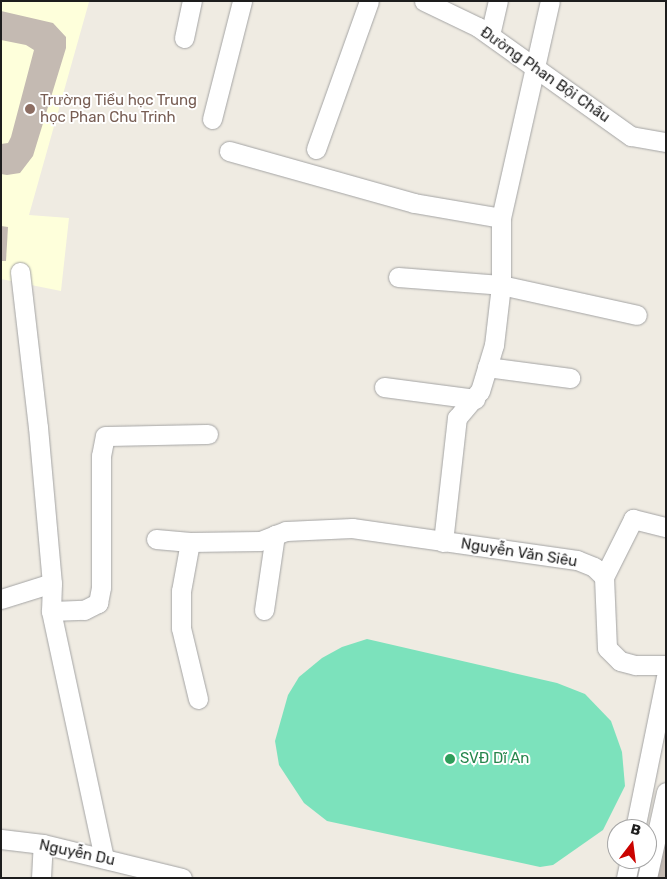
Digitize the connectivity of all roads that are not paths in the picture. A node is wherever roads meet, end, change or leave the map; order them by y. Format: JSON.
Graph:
{"nodes":[{"id":1,"x":192,"y":1,"type":"edge"},
{"id":2,"x":242,"y":1,"type":"edge"},
{"id":3,"x":369,"y":1,"type":"edge"},
{"id":4,"x":424,"y":1,"type":"edge"},
{"id":5,"x":498,"y":1,"type":"edge"},
{"id":6,"x":550,"y":1,"type":"edge"},
{"id":7,"x":490,"y":34,"type":"junction"},
{"id":8,"x":184,"y":38,"type":"dead end"},
{"id":9,"x":536,"y":68,"type":"junction"},
{"id":10,"x":212,"y":119,"type":"dead end"},
{"id":11,"x":666,"y":142,"type":"edge"},
{"id":12,"x":316,"y":149,"type":"dead end"},
{"id":13,"x":229,"y":151,"type":"dead end"},
{"id":14,"x":500,"y":218,"type":"junction"},
{"id":15,"x":20,"y":272,"type":"dead end"},
{"id":16,"x":398,"y":277,"type":"dead end"},
{"id":17,"x":501,"y":285,"type":"junction"},
{"id":18,"x":637,"y":315,"type":"dead end"},
{"id":19,"x":487,"y":367,"type":"junction"},
{"id":20,"x":570,"y":378,"type":"dead end"},
{"id":21,"x":384,"y":386,"type":"dead end"},
{"id":22,"x":475,"y":399,"type":"junction"},
{"id":23,"x":208,"y":434,"type":"dead end"},
{"id":24,"x":666,"y":527,"type":"edge"},
{"id":25,"x":275,"y":534,"type":"junction"},
{"id":26,"x":156,"y":539,"type":"dead end"},
{"id":27,"x":190,"y":542,"type":"junction"},
{"id":28,"x":443,"y":542,"type":"junction"},
{"id":29,"x":604,"y":576,"type":"junction"},
{"id":30,"x":52,"y":583,"type":"junction"},
{"id":31,"x":1,"y":598,"type":"edge"},
{"id":32,"x":264,"y":610,"type":"dead end"},
{"id":33,"x":51,"y":611,"type":"junction"},
{"id":34,"x":666,"y":665,"type":"edge"},
{"id":35,"x":666,"y":677,"type":"edge"},
{"id":36,"x":198,"y":699,"type":"dead end"},
{"id":37,"x":666,"y":792,"type":"edge"},
{"id":38,"x":637,"y":819,"type":"edge"},
{"id":39,"x":1,"y":840,"type":"edge"},
{"id":40,"x":43,"y":844,"type":"junction"},
{"id":41,"x":104,"y":858,"type":"junction"},
{"id":42,"x":161,"y":876,"type":"edge"},
{"id":43,"x":41,"y":878,"type":"edge"},
{"id":44,"x":182,"y":878,"type":"edge"},
{"id":45,"x":648,"y":878,"type":"edge"}],
"edges":[{"from":1,"to":8,"type":"street"},
{"from":2,"to":10,"type":"street"},
{"from":3,"to":12,"type":"street"},
{"from":4,"to":7,"type":"street","name":"Đường Phan Bội Châu"},
{"from":5,"to":7,"type":"street"},
{"from":6,"to":9,"type":"street"},
{"from":7,"to":9,"type":"street","name":"Đường Phan Bội Châu"},
{"from":9,"to":11,"type":"street","name":"Đường Phan Bội Châu"},
{"from":9,"to":14,"type":"street"},
{"from":13,"to":14,"type":"street"},
{"from":14,"to":17,"type":"street"},
{"from":15,"to":30,"type":"street"},
{"from":16,"to":17,"type":"street"},
{"from":17,"to":18,"type":"street"},
{"from":17,"to":19,"type":"street"},
{"from":19,"to":20,"type":"street"},
{"from":19,"to":22,"type":"street"},
{"from":21,"to":22,"type":"street"},
{"from":22,"to":28,"type":"street"},
{"from":23,"to":33,"type":"street"},
{"from":24,"to":29,"type":"street"},
{"from":25,"to":27,"type":"street","name":"Nguyễn Văn Siêu"},
{"from":25,"to":28,"type":"street","name":"Nguyễn Văn Siêu"},
{"from":25,"to":32,"type":"street"},
{"from":26,"to":27,"type":"street","name":"Nguyễn Văn Siêu"},
{"from":27,"to":36,"type":"street"},
{"from":28,"to":29,"type":"street","name":"Nguyễn Văn Siêu"},
{"from":29,"to":34,"type":"street"},
{"from":30,"to":31,"type":"street"},
{"from":30,"to":33,"type":"street"},
{"from":33,"to":41,"type":"street"},
{"from":35,"to":38,"type":"street"},
{"from":37,"to":45,"type":"street"},
{"from":39,"to":40,"type":"street","name":"Nguyễn Du"},
{"from":40,"to":41,"type":"street","name":"Nguyễn Du"},
{"from":40,"to":43,"type":"street"},
{"from":41,"to":42,"type":"street","name":"Nguyễn Du"},
{"from":42,"to":44,"type":"street","name":"Nguyễn Du"}]}
